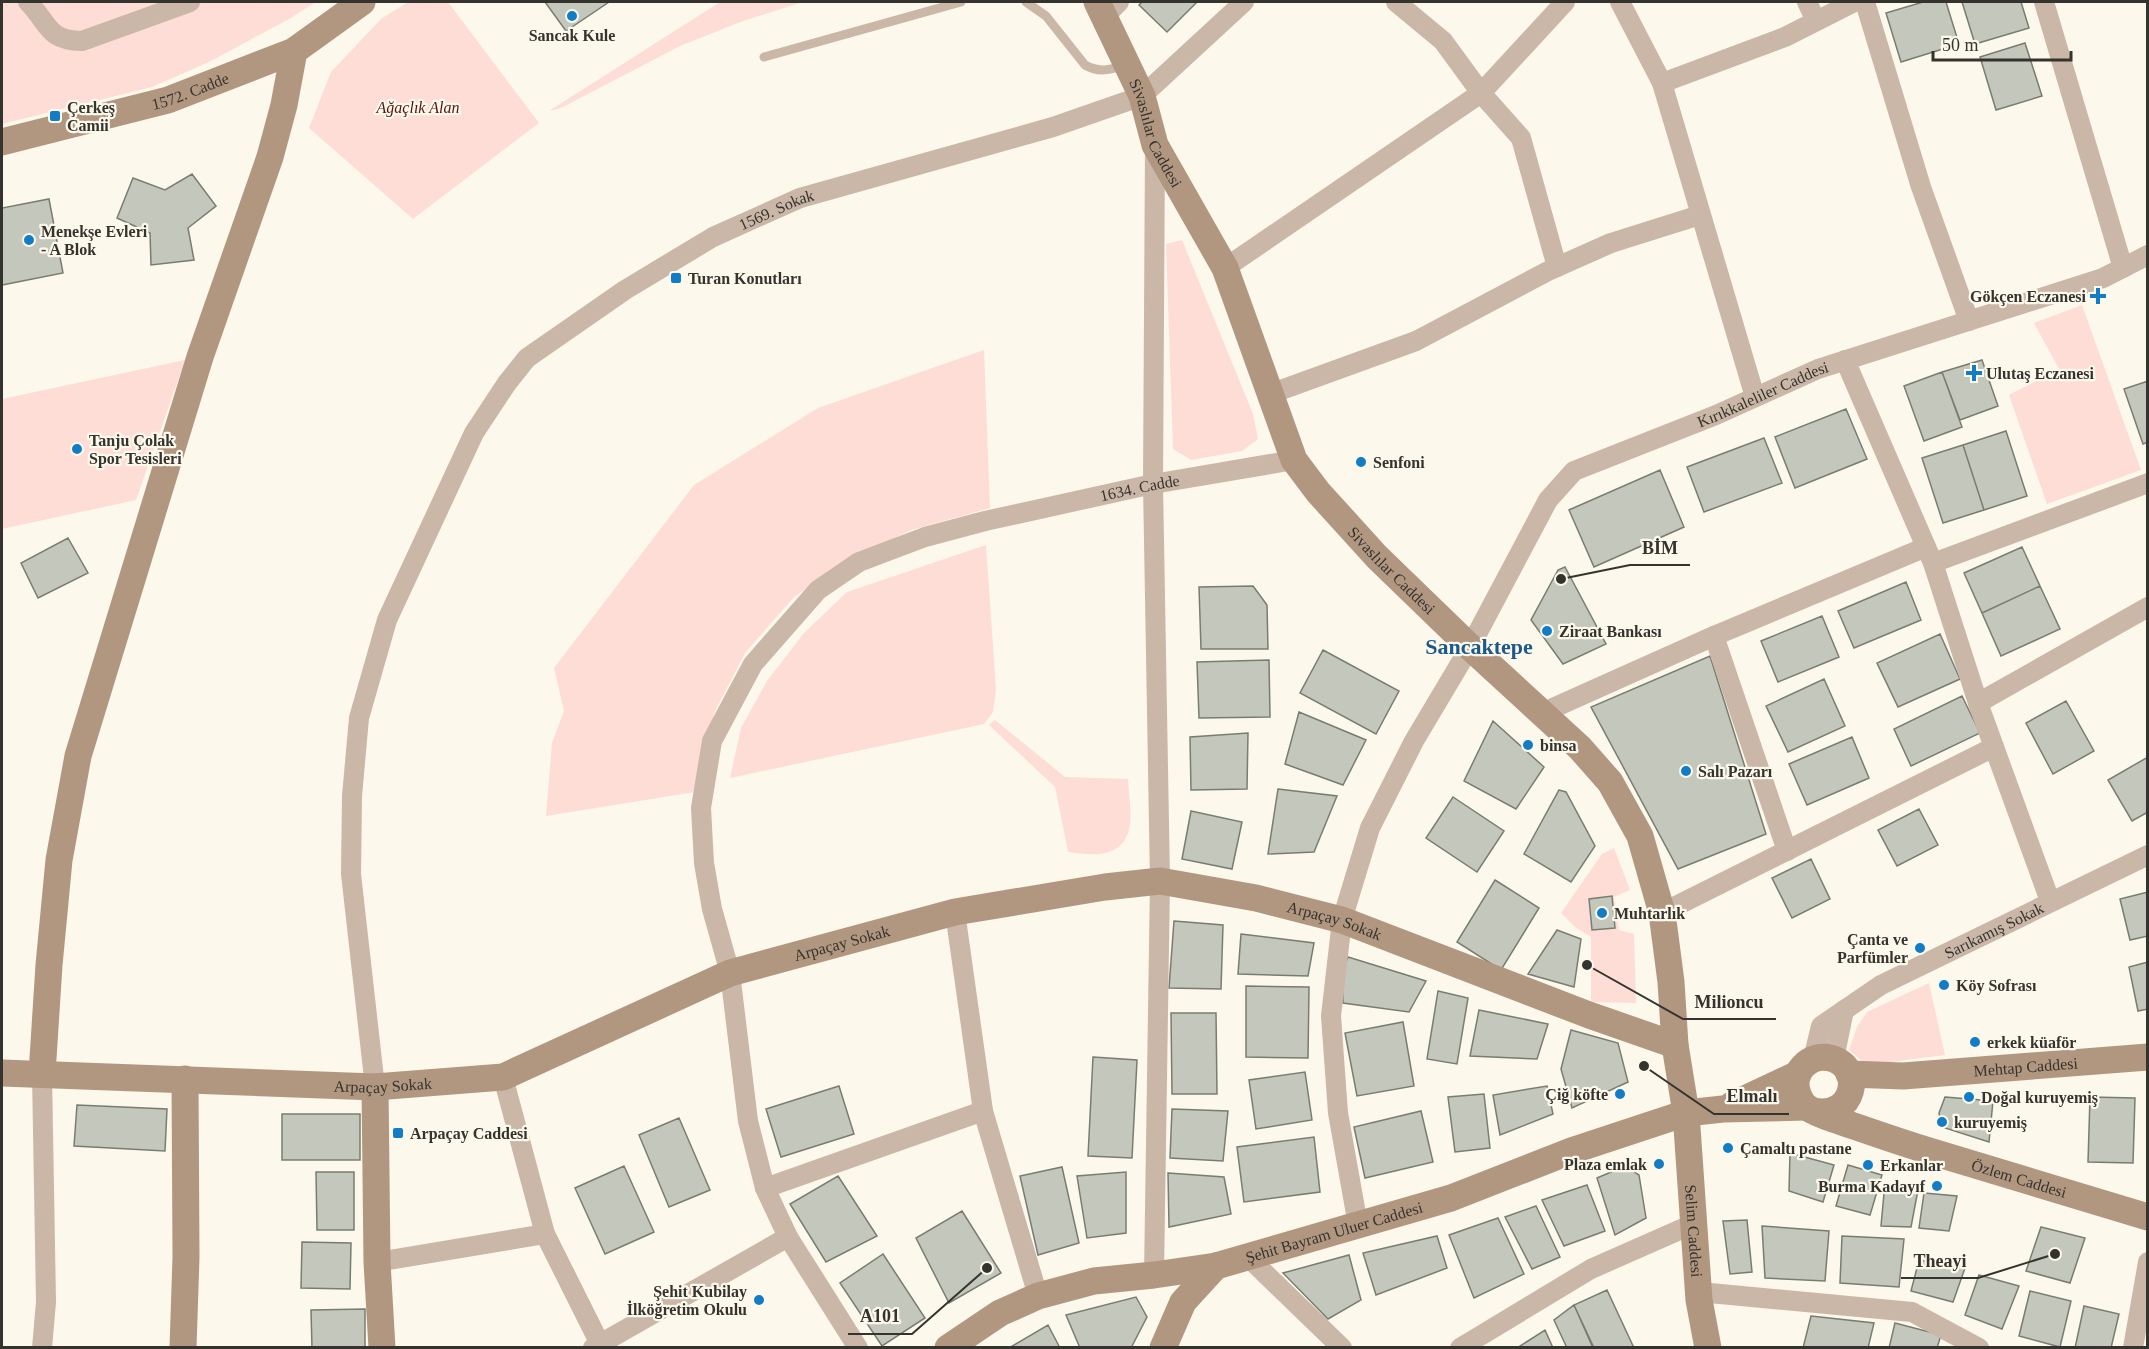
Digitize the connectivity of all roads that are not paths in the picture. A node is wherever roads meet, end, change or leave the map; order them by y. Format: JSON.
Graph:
{"nodes":[{"id":1,"x":28,"y":2,"type":"edge"},
{"id":2,"x":190,"y":2,"type":"edge"},
{"id":3,"x":362,"y":2,"type":"edge"},
{"id":4,"x":961,"y":2,"type":"edge"},
{"id":5,"x":1026,"y":2,"type":"edge"},
{"id":6,"x":1244,"y":2,"type":"edge"},
{"id":7,"x":1396,"y":2,"type":"edge"},
{"id":8,"x":1565,"y":2,"type":"edge"},
{"id":9,"x":1620,"y":2,"type":"edge"},
{"id":10,"x":1807,"y":2,"type":"edge"},
{"id":11,"x":1854,"y":2,"type":"edge"},
{"id":12,"x":1865,"y":2,"type":"edge"},
{"id":13,"x":2044,"y":2,"type":"edge"},
{"id":14,"x":1107,"y":7,"type":"edge"},
{"id":15,"x":1816,"y":21,"type":"junction"},
{"id":16,"x":294,"y":51,"type":"junction"},
{"id":17,"x":764,"y":57,"type":"dead end"},
{"id":18,"x":1127,"y":65,"type":"junction"},
{"id":19,"x":1662,"y":83,"type":"junction"},
{"id":20,"x":1481,"y":93,"type":"junction"},
{"id":21,"x":1142,"y":96,"type":"junction"},
{"id":22,"x":2,"y":142,"type":"edge"},
{"id":23,"x":1155,"y":145,"type":"junction"},
{"id":24,"x":1700,"y":215,"type":"junction"},
{"id":25,"x":2148,"y":255,"type":"edge"},
{"id":26,"x":1557,"y":267,"type":"junction"},
{"id":27,"x":2123,"y":267,"type":"junction"},
{"id":28,"x":1225,"y":268,"type":"junction"},
{"id":29,"x":1969,"y":321,"type":"junction"},
{"id":30,"x":1845,"y":360,"type":"junction"},
{"id":31,"x":1270,"y":394,"type":"junction"},
{"id":32,"x":1755,"y":397,"type":"junction"},
{"id":33,"x":1294,"y":460,"type":"junction"},
{"id":34,"x":2148,"y":483,"type":"edge"},
{"id":35,"x":1153,"y":484,"type":"junction"},
{"id":36,"x":1929,"y":555,"type":"junction"},
{"id":37,"x":2148,"y":607,"type":"edge"},
{"id":38,"x":1714,"y":636,"type":"junction"},
{"id":39,"x":1470,"y":647,"type":"junction"},
{"id":40,"x":1978,"y":703,"type":"junction"},
{"id":41,"x":1542,"y":713,"type":"junction"},
{"id":42,"x":1994,"y":747,"type":"junction"},
{"id":43,"x":1787,"y":851,"type":"junction"},
{"id":44,"x":2148,"y":855,"type":"edge"},
{"id":45,"x":1160,"y":881,"type":"junction"},
{"id":46,"x":2050,"y":901,"type":"junction"},
{"id":47,"x":955,"y":912,"type":"junction"},
{"id":48,"x":1662,"y":913,"type":"junction"},
{"id":49,"x":1342,"y":920,"type":"junction"},
{"id":50,"x":730,"y":973,"type":"junction"},
{"id":51,"x":1675,"y":1046,"type":"junction"},
{"id":52,"x":2148,"y":1057,"type":"edge"},
{"id":53,"x":2,"y":1072,"type":"edge"},
{"id":54,"x":42,"y":1074,"type":"junction"},
{"id":55,"x":503,"y":1077,"type":"junction"},
{"id":56,"x":1831,"y":1078,"type":"junction"},
{"id":57,"x":185,"y":1079,"type":"junction"},
{"id":58,"x":375,"y":1087,"type":"junction"},
{"id":59,"x":1722,"y":1109,"type":"junction"},
{"id":60,"x":1810,"y":1109,"type":"junction"},
{"id":61,"x":983,"y":1111,"type":"junction"},
{"id":62,"x":1686,"y":1113,"type":"junction"},
{"id":63,"x":1890,"y":1140,"type":"junction"},
{"id":64,"x":765,"y":1188,"type":"junction"},
{"id":65,"x":2148,"y":1217,"type":"edge"},
{"id":66,"x":1693,"y":1224,"type":"junction"},
{"id":67,"x":1358,"y":1225,"type":"junction"},
{"id":68,"x":544,"y":1234,"type":"junction"},
{"id":69,"x":788,"y":1237,"type":"junction"},
{"id":70,"x":1247,"y":1257,"type":"junction"},
{"id":71,"x":377,"y":1262,"type":"junction"},
{"id":72,"x":2148,"y":1262,"type":"edge"},
{"id":73,"x":1216,"y":1266,"type":"junction"},
{"id":74,"x":1154,"y":1275,"type":"junction"},
{"id":75,"x":1699,"y":1292,"type":"junction"},
{"id":76,"x":1038,"y":1296,"type":"junction"},
{"id":77,"x":596,"y":1346,"type":"edge"},
{"id":78,"x":42,"y":1347,"type":"edge"},
{"id":79,"x":183,"y":1347,"type":"edge"},
{"id":80,"x":382,"y":1347,"type":"edge"},
{"id":81,"x":858,"y":1347,"type":"edge"},
{"id":82,"x":948,"y":1347,"type":"edge"},
{"id":83,"x":1162,"y":1347,"type":"edge"},
{"id":84,"x":1342,"y":1347,"type":"edge"},
{"id":85,"x":1460,"y":1347,"type":"edge"},
{"id":86,"x":1708,"y":1347,"type":"edge"},
{"id":87,"x":1979,"y":1347,"type":"edge"},
{"id":88,"x":2133,"y":1347,"type":"edge"}],
"edges":[{"from":1,"to":2,"type":"street"},
{"from":3,"to":16,"type":"street","name":"1572. Cadde"},
{"from":4,"to":17,"type":"lane"},
{"from":5,"to":18,"type":"lane"},
{"from":6,"to":21,"type":"street"},
{"from":7,"to":20,"type":"street"},
{"from":8,"to":20,"type":"street"},
{"from":9,"to":19,"type":"street"},
{"from":10,"to":15,"type":"street"},
{"from":11,"to":15,"type":"street"},
{"from":12,"to":29,"type":"street"},
{"from":13,"to":27,"type":"street"},
{"from":14,"to":18,"type":"street","name":"Sivaslılar Caddesi"},
{"from":15,"to":19,"type":"street"},
{"from":16,"to":22,"type":"street","name":"1572. Cadde"},
{"from":16,"to":54,"type":"street"},
{"from":18,"to":21,"type":"street","name":"Sivaslılar Caddesi"},
{"from":19,"to":24,"type":"street"},
{"from":20,"to":26,"type":"street"},
{"from":20,"to":28,"type":"street"},
{"from":21,"to":23,"type":"street","name":"Sivaslılar Caddesi"},
{"from":21,"to":58,"type":"street","name":"1569. Sokak"},
{"from":23,"to":28,"type":"street","name":"Sivaslılar Caddesi"},
{"from":23,"to":35,"type":"street"},
{"from":24,"to":26,"type":"street"},
{"from":24,"to":32,"type":"street"},
{"from":25,"to":27,"type":"street","name":"Kırıkkaleliler Caddesi"},
{"from":26,"to":31,"type":"street"},
{"from":27,"to":29,"type":"street","name":"Kırıkkaleliler Caddesi"},
{"from":28,"to":31,"type":"street","name":"Sivaslılar Caddesi"},
{"from":29,"to":30,"type":"street","name":"Kırıkkaleliler Caddesi"},
{"from":30,"to":32,"type":"street","name":"Kırıkkaleliler Caddesi"},
{"from":30,"to":36,"type":"street"},
{"from":31,"to":33,"type":"street","name":"Sivaslılar Caddesi"},
{"from":32,"to":39,"type":"street","name":"Kırıkkaleliler Caddesi"},
{"from":33,"to":35,"type":"street","name":"1634. Cadde"},
{"from":33,"to":39,"type":"street","name":"Sivaslılar Caddesi"},
{"from":34,"to":36,"type":"street"},
{"from":35,"to":45,"type":"street"},
{"from":35,"to":50,"type":"street","name":"1634. Cadde"},
{"from":36,"to":38,"type":"street"},
{"from":36,"to":40,"type":"street"},
{"from":37,"to":40,"type":"street"},
{"from":38,"to":41,"type":"street"},
{"from":38,"to":43,"type":"street"},
{"from":39,"to":41,"type":"street","name":"Sivaslılar Caddesi"},
{"from":39,"to":49,"type":"street","name":"Kırıkkaleliler Caddesi"},
{"from":40,"to":42,"type":"street"},
{"from":41,"to":48,"type":"street","name":"Sivaslılar Caddesi"},
{"from":42,"to":43,"type":"street"},
{"from":42,"to":46,"type":"street"},
{"from":43,"to":48,"type":"street"},
{"from":44,"to":46,"type":"street","name":"Sarıkamış Sokak"},
{"from":45,"to":47,"type":"street","name":"Arpaçay Sokak"},
{"from":45,"to":49,"type":"street","name":"Arpaçay Sokak"},
{"from":45,"to":74,"type":"street"},
{"from":46,"to":56,"type":"street","name":"Sarıkamış Sokak"},
{"from":47,"to":50,"type":"street","name":"Arpaçay Sokak"},
{"from":47,"to":61,"type":"street"},
{"from":48,"to":51,"type":"street","name":"Sivaslılar Caddesi"},
{"from":49,"to":51,"type":"street","name":"Arpaçay Sokak"},
{"from":49,"to":67,"type":"street","name":"Kırıkkaleliler Caddesi"},
{"from":50,"to":55,"type":"street","name":"Arpaçay Sokak"},
{"from":50,"to":64,"type":"street","name":"1634. Cadde"},
{"from":51,"to":62,"type":"street","name":"Sivaslılar Caddesi"},
{"from":52,"to":56,"type":"street","name":"Mehtap Caddesi"},
{"from":53,"to":54,"type":"street","name":"Arpaçay Sokak"},
{"from":54,"to":57,"type":"street","name":"Arpaçay Sokak"},
{"from":54,"to":78,"type":"street"},
{"from":55,"to":58,"type":"street","name":"Arpaçay Sokak"},
{"from":55,"to":68,"type":"street"},
{"from":56,"to":59,"type":"street"},
{"from":56,"to":60,"type":"street"},
{"from":56,"to":60,"type":"street"},
{"from":56,"to":63,"type":"street"},
{"from":57,"to":58,"type":"street","name":"Arpaçay Sokak"},
{"from":57,"to":79,"type":"street"},
{"from":58,"to":71,"type":"street"},
{"from":59,"to":60,"type":"street"},
{"from":59,"to":62,"type":"street","name":"Şehit Bayram Uluer Caddesi"},
{"from":60,"to":63,"type":"street","name":"Özlem Caddesi"},
{"from":61,"to":64,"type":"street"},
{"from":61,"to":76,"type":"street"},
{"from":62,"to":66,"type":"street","name":"Selim Caddesi"},
{"from":62,"to":67,"type":"street","name":"Şehit Bayram Uluer Caddesi"},
{"from":63,"to":65,"type":"street","name":"Özlem Caddesi"},
{"from":64,"to":69,"type":"street","name":"1634. Cadde"},
{"from":66,"to":75,"type":"street","name":"Selim Caddesi"},
{"from":66,"to":85,"type":"street"},
{"from":67,"to":70,"type":"street","name":"Şehit Bayram Uluer Caddesi"},
{"from":68,"to":71,"type":"street"},
{"from":68,"to":77,"type":"street"},
{"from":69,"to":77,"type":"street"},
{"from":69,"to":81,"type":"street","name":"1634. Cadde"},
{"from":70,"to":73,"type":"street","name":"Şehit Bayram Uluer Caddesi"},
{"from":70,"to":84,"type":"street"},
{"from":71,"to":80,"type":"street"},
{"from":72,"to":88,"type":"street"},
{"from":73,"to":74,"type":"street","name":"Şehit Bayram Uluer Caddesi"},
{"from":73,"to":83,"type":"street"},
{"from":74,"to":76,"type":"street","name":"Şehit Bayram Uluer Caddesi"},
{"from":75,"to":86,"type":"street","name":"Selim Caddesi"},
{"from":75,"to":87,"type":"street"},
{"from":76,"to":82,"type":"street","name":"Şehit Bayram Uluer Caddesi"}]}
